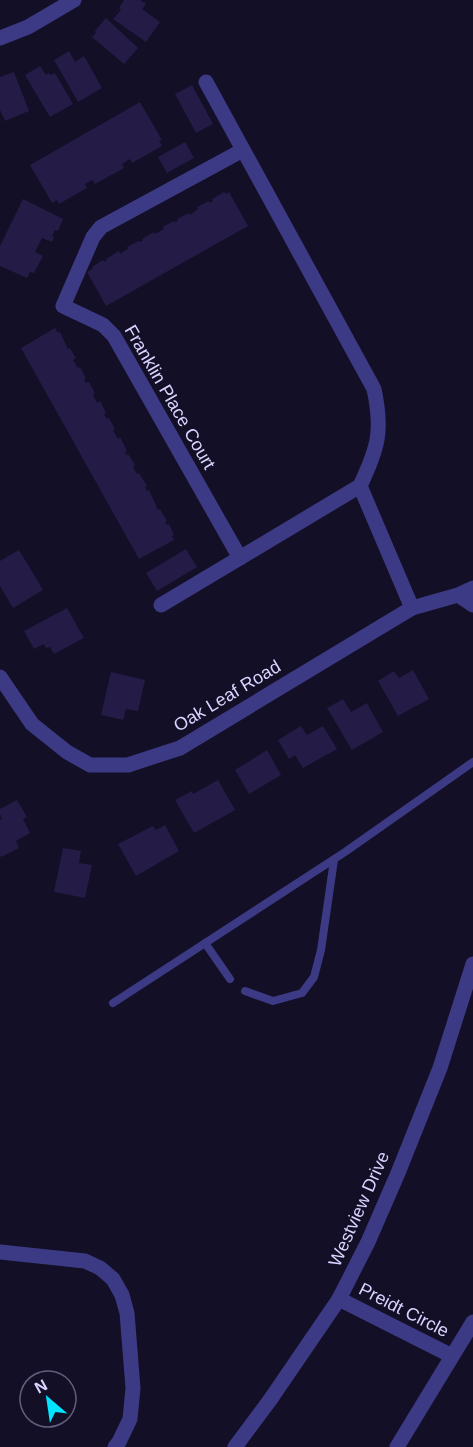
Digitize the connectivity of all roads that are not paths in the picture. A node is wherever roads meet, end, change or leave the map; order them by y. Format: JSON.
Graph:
{"nodes":[{"id":1,"x":74,"y":0,"type":"edge"},
{"id":2,"x":0,"y":38,"type":"edge"},
{"id":3,"x":206,"y":82,"type":"dead end"},
{"id":4,"x":243,"y":150,"type":"junction"},
{"id":5,"x":360,"y":486,"type":"junction"},
{"id":6,"x":240,"y":558,"type":"junction"},
{"id":7,"x":473,"y":588,"type":"edge"},
{"id":8,"x":458,"y":595,"type":"junction"},
{"id":9,"x":161,"y":605,"type":"dead end"},
{"id":10,"x":473,"y":605,"type":"edge"},
{"id":11,"x":412,"y":608,"type":"junction"},
{"id":12,"x":0,"y":677,"type":"edge"},
{"id":13,"x":473,"y":762,"type":"edge"},
{"id":14,"x":334,"y":860,"type":"junction"},
{"id":15,"x":205,"y":943,"type":"junction"},
{"id":16,"x":473,"y":964,"type":"edge"},
{"id":17,"x":230,"y":980,"type":"dead end"},
{"id":18,"x":245,"y":991,"type":"dead end"},
{"id":19,"x":113,"y":1003,"type":"dead end"},
{"id":20,"x":0,"y":1252,"type":"edge"},
{"id":21,"x":339,"y":1299,"type":"junction"},
{"id":22,"x":473,"y":1322,"type":"edge"},
{"id":23,"x":452,"y":1356,"type":"junction"},
{"id":24,"x":115,"y":1447,"type":"edge"},
{"id":25,"x":236,"y":1447,"type":"edge"},
{"id":26,"x":397,"y":1447,"type":"edge"}],
"edges":[{"from":1,"to":2,"type":"street"},
{"from":3,"to":4,"type":"street"},
{"from":4,"to":5,"type":"street"},
{"from":4,"to":6,"type":"street","name":"Franklin Place Court"},
{"from":5,"to":6,"type":"street"},
{"from":5,"to":11,"type":"street"},
{"from":6,"to":9,"type":"street"},
{"from":7,"to":8,"type":"street","name":"Oak Leaf Road"},
{"from":8,"to":10,"type":"street"},
{"from":8,"to":11,"type":"street","name":"Oak Leaf Road"},
{"from":11,"to":12,"type":"street","name":"Oak Leaf Road"},
{"from":13,"to":14,"type":"lane"},
{"from":14,"to":15,"type":"lane"},
{"from":14,"to":18,"type":"lane"},
{"from":15,"to":17,"type":"lane"},
{"from":15,"to":19,"type":"lane"},
{"from":16,"to":21,"type":"street","name":"Westview Drive"},
{"from":20,"to":24,"type":"street"},
{"from":21,"to":23,"type":"street","name":"Preidt Circle"},
{"from":21,"to":25,"type":"street","name":"Westview Drive"},
{"from":22,"to":23,"type":"street","name":"Preidt Circle"},
{"from":23,"to":26,"type":"street","name":"Preidt Circle"}]}
